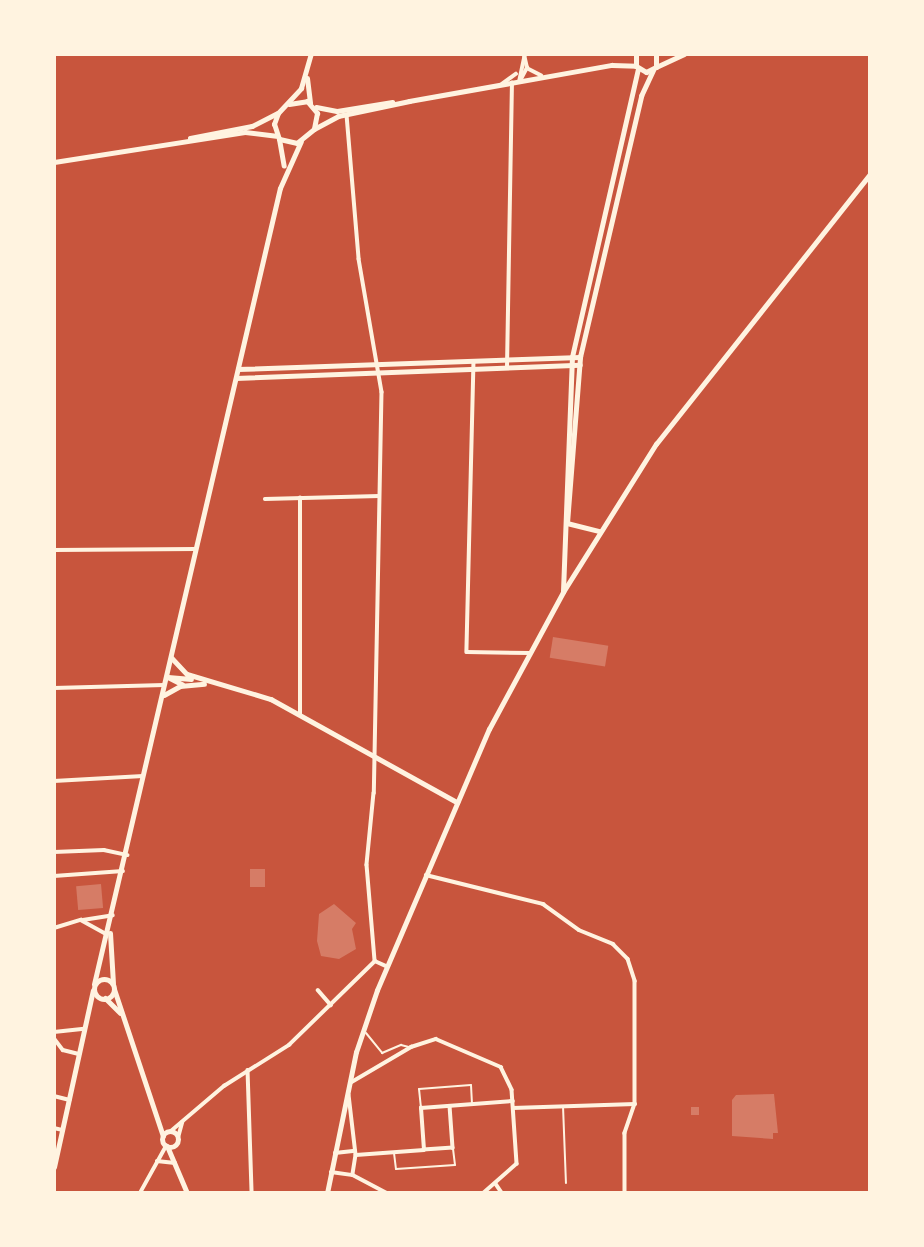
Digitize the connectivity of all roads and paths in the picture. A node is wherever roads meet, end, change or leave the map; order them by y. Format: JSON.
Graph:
{"nodes":[{"id":1,"x":656,"y":54,"type":"edge"},
{"id":2,"x":673,"y":54,"type":"edge"},
{"id":3,"x":683,"y":54,"type":"edge"},
{"id":4,"x":524,"y":55,"type":"edge"},
{"id":5,"x":635,"y":55,"type":"edge"},
{"id":6,"x":311,"y":58,"type":"edge"},
{"id":7,"x":612,"y":65,"type":"junction"},
{"id":8,"x":527,"y":68,"type":"junction"},
{"id":9,"x":637,"y":68,"type":"junction"},
{"id":10,"x":654,"y":68,"type":"junction"},
{"id":11,"x":517,"y":72,"type":"junction"},
{"id":12,"x":550,"y":76,"type":"junction"},
{"id":13,"x":515,"y":83,"type":"junction"},
{"id":14,"x":500,"y":85,"type":"junction"},
{"id":15,"x":409,"y":101,"type":"junction"},
{"id":16,"x":289,"y":104,"type":"junction"},
{"id":17,"x":313,"y":105,"type":"junction"},
{"id":18,"x":278,"y":113,"type":"junction"},
{"id":19,"x":347,"y":115,"type":"junction"},
{"id":20,"x":314,"y":129,"type":"junction"},
{"id":21,"x":278,"y":138,"type":"junction"},
{"id":22,"x":301,"y":141,"type":"junction"},
{"id":23,"x":173,"y":142,"type":"junction"},
{"id":24,"x":54,"y":163,"type":"edge"},
{"id":25,"x":870,"y":174,"type":"edge"},
{"id":26,"x":280,"y":188,"type":"junction"},
{"id":27,"x":572,"y":357,"type":"junction"},
{"id":28,"x":580,"y":357,"type":"junction"},
{"id":29,"x":474,"y":360,"type":"junction"},
{"id":30,"x":507,"y":360,"type":"junction"},
{"id":31,"x":378,"y":364,"type":"junction"},
{"id":32,"x":572,"y":365,"type":"junction"},
{"id":33,"x":579,"y":365,"type":"junction"},
{"id":34,"x":507,"y":367,"type":"junction"},
{"id":35,"x":239,"y":369,"type":"junction"},
{"id":36,"x":475,"y":369,"type":"junction"},
{"id":37,"x":380,"y":372,"type":"junction"},
{"id":38,"x":236,"y":378,"type":"junction"},
{"id":39,"x":379,"y":496,"type":"junction"},
{"id":40,"x":300,"y":498,"type":"junction"},
{"id":41,"x":265,"y":499,"type":"dead end"},
{"id":42,"x":567,"y":523,"type":"junction"},
{"id":43,"x":599,"y":531,"type":"junction"},
{"id":44,"x":197,"y":549,"type":"junction"},
{"id":45,"x":54,"y":550,"type":"edge"},
{"id":46,"x":563,"y":592,"type":"junction"},
{"id":47,"x":530,"y":653,"type":"junction"},
{"id":48,"x":172,"y":658,"type":"junction"},
{"id":49,"x":168,"y":677,"type":"junction"},
{"id":50,"x":195,"y":679,"type":"junction"},
{"id":51,"x":190,"y":684,"type":"junction"},
{"id":52,"x":212,"y":684,"type":"junction"},
{"id":53,"x":166,"y":685,"type":"junction"},
{"id":54,"x":54,"y":688,"type":"edge"},
{"id":55,"x":163,"y":695,"type":"junction"},
{"id":56,"x":300,"y":715,"type":"junction"},
{"id":57,"x":373,"y":755,"type":"junction"},
{"id":58,"x":145,"y":776,"type":"junction"},
{"id":59,"x":54,"y":781,"type":"edge"},
{"id":60,"x":457,"y":802,"type":"junction"},
{"id":61,"x":54,"y":852,"type":"edge"},
{"id":62,"x":127,"y":855,"type":"junction"},
{"id":63,"x":123,"y":871,"type":"junction"},
{"id":64,"x":424,"y":875,"type":"junction"},
{"id":65,"x":54,"y":876,"type":"edge"},
{"id":66,"x":113,"y":915,"type":"junction"},
{"id":67,"x":81,"y":920,"type":"junction"},
{"id":68,"x":111,"y":924,"type":"junction"},
{"id":69,"x":54,"y":928,"type":"edge"},
{"id":70,"x":107,"y":934,"type":"junction"},
{"id":71,"x":376,"y":961,"type":"junction"},
{"id":72,"x":386,"y":966,"type":"junction"},
{"id":73,"x":94,"y":987,"type":"junction"},
{"id":74,"x":114,"y":987,"type":"junction"},
{"id":75,"x":318,"y":990,"type":"dead end"},
{"id":76,"x":104,"y":998,"type":"junction"},
{"id":77,"x":331,"y":1005,"type":"junction"},
{"id":78,"x":91,"y":1007,"type":"junction"},
{"id":79,"x":121,"y":1016,"type":"junction"},
{"id":80,"x":86,"y":1029,"type":"junction"},
{"id":81,"x":363,"y":1030,"type":"junction"},
{"id":82,"x":54,"y":1035,"type":"edge"},
{"id":83,"x":409,"y":1048,"type":"junction"},
{"id":84,"x":80,"y":1054,"type":"junction"},
{"id":85,"x":248,"y":1070,"type":"junction"},
{"id":86,"x":350,"y":1083,"type":"junction"},
{"id":87,"x":348,"y":1093,"type":"junction"},
{"id":88,"x":54,"y":1096,"type":"edge"},
{"id":89,"x":70,"y":1100,"type":"junction"},
{"id":90,"x":513,"y":1101,"type":"junction"},
{"id":91,"x":472,"y":1104,"type":"junction"},
{"id":92,"x":635,"y":1104,"type":"junction"},
{"id":93,"x":450,"y":1105,"type":"junction"},
{"id":94,"x":563,"y":1105,"type":"junction"},
{"id":95,"x":421,"y":1108,"type":"junction"},
{"id":96,"x":513,"y":1108,"type":"junction"},
{"id":97,"x":159,"y":1119,"type":"junction"},
{"id":98,"x":182,"y":1123,"type":"junction"},
{"id":99,"x":54,"y":1128,"type":"edge"},
{"id":100,"x":63,"y":1130,"type":"junction"},
{"id":101,"x":170,"y":1131,"type":"junction"},
{"id":102,"x":163,"y":1136,"type":"junction"},
{"id":103,"x":178,"y":1139,"type":"junction"},
{"id":104,"x":167,"y":1146,"type":"junction"},
{"id":105,"x":453,"y":1148,"type":"junction"},
{"id":106,"x":424,"y":1150,"type":"junction"},
{"id":107,"x":394,"y":1152,"type":"junction"},
{"id":108,"x":335,"y":1153,"type":"junction"},
{"id":109,"x":355,"y":1153,"type":"junction"},
{"id":110,"x":56,"y":1154,"type":"edge"},
{"id":111,"x":157,"y":1161,"type":"junction"},
{"id":112,"x":176,"y":1162,"type":"junction"},
{"id":113,"x":54,"y":1167,"type":"edge"},
{"id":114,"x":331,"y":1172,"type":"junction"},
{"id":115,"x":353,"y":1175,"type":"junction"},
{"id":116,"x":566,"y":1183,"type":"dead end"},
{"id":117,"x":496,"y":1184,"type":"junction"},
{"id":118,"x":626,"y":1192,"type":"edge"},
{"id":119,"x":141,"y":1193,"type":"edge"},
{"id":120,"x":187,"y":1193,"type":"edge"},
{"id":121,"x":252,"y":1193,"type":"edge"},
{"id":122,"x":327,"y":1193,"type":"edge"},
{"id":123,"x":387,"y":1193,"type":"edge"},
{"id":124,"x":484,"y":1193,"type":"edge"},
{"id":125,"x":502,"y":1193,"type":"edge"}],
"edges":[{"from":1,"to":10,"type":"main road"},
{"from":2,"to":3,"type":"main road"},
{"from":3,"to":10,"type":"main road"},
{"from":4,"to":8,"type":"street"},
{"from":4,"to":11,"type":"street"},
{"from":5,"to":7,"type":"main road"},
{"from":5,"to":9,"type":"main road"},
{"from":6,"to":16,"type":"main road"},
{"from":6,"to":17,"type":"main road"},
{"from":7,"to":9,"type":"main road"},
{"from":7,"to":12,"type":"main road"},
{"from":8,"to":12,"type":"street"},
{"from":8,"to":13,"type":"street"},
{"from":9,"to":10,"type":"main road"},
{"from":9,"to":27,"type":"street"},
{"from":10,"to":28,"type":"street"},
{"from":11,"to":13,"type":"street"},
{"from":11,"to":14,"type":"street"},
{"from":12,"to":13,"type":"main road"},
{"from":13,"to":14,"type":"main road"},
{"from":13,"to":30,"type":"street"},
{"from":14,"to":15,"type":"main road"},
{"from":15,"to":17,"type":"main road"},
{"from":15,"to":19,"type":"main road"},
{"from":16,"to":17,"type":"main road"},
{"from":16,"to":18,"type":"main road"},
{"from":17,"to":20,"type":"main road"},
{"from":18,"to":21,"type":"main road"},
{"from":18,"to":23,"type":"main road"},
{"from":19,"to":20,"type":"main road"},
{"from":19,"to":31,"type":"street"},
{"from":20,"to":22,"type":"main road"},
{"from":21,"to":22,"type":"main road"},
{"from":21,"to":23,"type":"main road"},
{"from":21,"to":26,"type":"main road"},
{"from":22,"to":26,"type":"main road"},
{"from":23,"to":24,"type":"main road"},
{"from":25,"to":43,"type":"main road"},
{"from":26,"to":35,"type":"main road"},
{"from":27,"to":28,"type":"street"},
{"from":27,"to":30,"type":"street"},
{"from":27,"to":32,"type":"street"},
{"from":28,"to":33,"type":"street"},
{"from":29,"to":30,"type":"street"},
{"from":29,"to":31,"type":"street"},
{"from":29,"to":36,"type":"street"},
{"from":30,"to":34,"type":"street"},
{"from":31,"to":35,"type":"street"},
{"from":31,"to":37,"type":"street"},
{"from":32,"to":33,"type":"street"},
{"from":32,"to":34,"type":"street"},
{"from":32,"to":42,"type":"street"},
{"from":33,"to":42,"type":"street"},
{"from":34,"to":36,"type":"street"},
{"from":35,"to":38,"type":"main road"},
{"from":36,"to":37,"type":"street"},
{"from":36,"to":47,"type":"street"},
{"from":37,"to":38,"type":"street"},
{"from":37,"to":39,"type":"street"},
{"from":38,"to":44,"type":"main road"},
{"from":39,"to":40,"type":"street"},
{"from":39,"to":57,"type":"street"},
{"from":40,"to":41,"type":"street"},
{"from":40,"to":56,"type":"street"},
{"from":42,"to":43,"type":"street"},
{"from":42,"to":46,"type":"street"},
{"from":43,"to":46,"type":"main road"},
{"from":44,"to":45,"type":"street"},
{"from":44,"to":48,"type":"main road"},
{"from":46,"to":47,"type":"main road"},
{"from":47,"to":60,"type":"main road"},
{"from":48,"to":49,"type":"main road"},
{"from":48,"to":50,"type":"street"},
{"from":49,"to":50,"type":"street"},
{"from":49,"to":51,"type":"street"},
{"from":49,"to":53,"type":"main road"},
{"from":50,"to":52,"type":"street"},
{"from":51,"to":52,"type":"street"},
{"from":51,"to":55,"type":"street"},
{"from":52,"to":56,"type":"street"},
{"from":53,"to":54,"type":"street"},
{"from":53,"to":55,"type":"main road"},
{"from":55,"to":58,"type":"main road"},
{"from":56,"to":57,"type":"street"},
{"from":57,"to":60,"type":"street"},
{"from":57,"to":71,"type":"street"},
{"from":58,"to":59,"type":"street"},
{"from":58,"to":62,"type":"main road"},
{"from":60,"to":64,"type":"main road"},
{"from":61,"to":62,"type":"street"},
{"from":62,"to":63,"type":"main road"},
{"from":63,"to":65,"type":"street"},
{"from":63,"to":66,"type":"main road"},
{"from":64,"to":72,"type":"main road"},
{"from":64,"to":92,"type":"street"},
{"from":66,"to":67,"type":"street"},
{"from":66,"to":68,"type":"main road"},
{"from":67,"to":69,"type":"street"},
{"from":67,"to":70,"type":"street"},
{"from":68,"to":70,"type":"main road"},
{"from":68,"to":74,"type":"main road"},
{"from":70,"to":73,"type":"main road"},
{"from":71,"to":72,"type":"street"},
{"from":71,"to":77,"type":"street"},
{"from":72,"to":81,"type":"main road"},
{"from":73,"to":74,"type":"main road"},
{"from":73,"to":76,"type":"main road"},
{"from":73,"to":78,"type":"main road"},
{"from":74,"to":76,"type":"main road"},
{"from":74,"to":79,"type":"main road"},
{"from":75,"to":77,"type":"street"},
{"from":76,"to":78,"type":"main road"},
{"from":76,"to":79,"type":"main road"},
{"from":77,"to":85,"type":"street"},
{"from":78,"to":80,"type":"main road"},
{"from":79,"to":97,"type":"main road"},
{"from":80,"to":82,"type":"street"},
{"from":80,"to":84,"type":"main road"},
{"from":81,"to":83,"type":"lane"},
{"from":81,"to":86,"type":"main road"},
{"from":82,"to":84,"type":"street"},
{"from":83,"to":86,"type":"street"},
{"from":83,"to":90,"type":"street"},
{"from":84,"to":89,"type":"main road"},
{"from":85,"to":98,"type":"street"},
{"from":85,"to":121,"type":"street"},
{"from":86,"to":87,"type":"main road"},
{"from":87,"to":108,"type":"main road"},
{"from":87,"to":109,"type":"street"},
{"from":88,"to":89,"type":"street"},
{"from":89,"to":100,"type":"main road"},
{"from":90,"to":91,"type":"street"},
{"from":90,"to":96,"type":"street"},
{"from":91,"to":93,"type":"street"},
{"from":91,"to":95,"type":"lane"},
{"from":92,"to":94,"type":"street"},
{"from":92,"to":118,"type":"street"},
{"from":93,"to":95,"type":"street"},
{"from":93,"to":105,"type":"street"},
{"from":94,"to":96,"type":"street"},
{"from":94,"to":116,"type":"lane"},
{"from":95,"to":106,"type":"street"},
{"from":96,"to":117,"type":"street"},
{"from":97,"to":101,"type":"main road"},
{"from":97,"to":102,"type":"main road"},
{"from":98,"to":101,"type":"street"},
{"from":98,"to":103,"type":"street"},
{"from":99,"to":100,"type":"street"},
{"from":100,"to":110,"type":"main road"},
{"from":101,"to":102,"type":"main road"},
{"from":101,"to":103,"type":"main road"},
{"from":102,"to":104,"type":"main road"},
{"from":103,"to":104,"type":"main road"},
{"from":103,"to":112,"type":"main road"},
{"from":104,"to":111,"type":"street"},
{"from":104,"to":112,"type":"main road"},
{"from":105,"to":106,"type":"street"},
{"from":105,"to":107,"type":"lane"},
{"from":106,"to":107,"type":"street"},
{"from":107,"to":109,"type":"street"},
{"from":108,"to":109,"type":"street"},
{"from":108,"to":114,"type":"main road"},
{"from":109,"to":115,"type":"street"},
{"from":110,"to":113,"type":"main road"},
{"from":111,"to":112,"type":"street"},
{"from":111,"to":119,"type":"street"},
{"from":112,"to":120,"type":"main road"},
{"from":114,"to":115,"type":"street"},
{"from":114,"to":122,"type":"main road"},
{"from":115,"to":123,"type":"street"},
{"from":117,"to":124,"type":"street"},
{"from":117,"to":125,"type":"street"}]}
